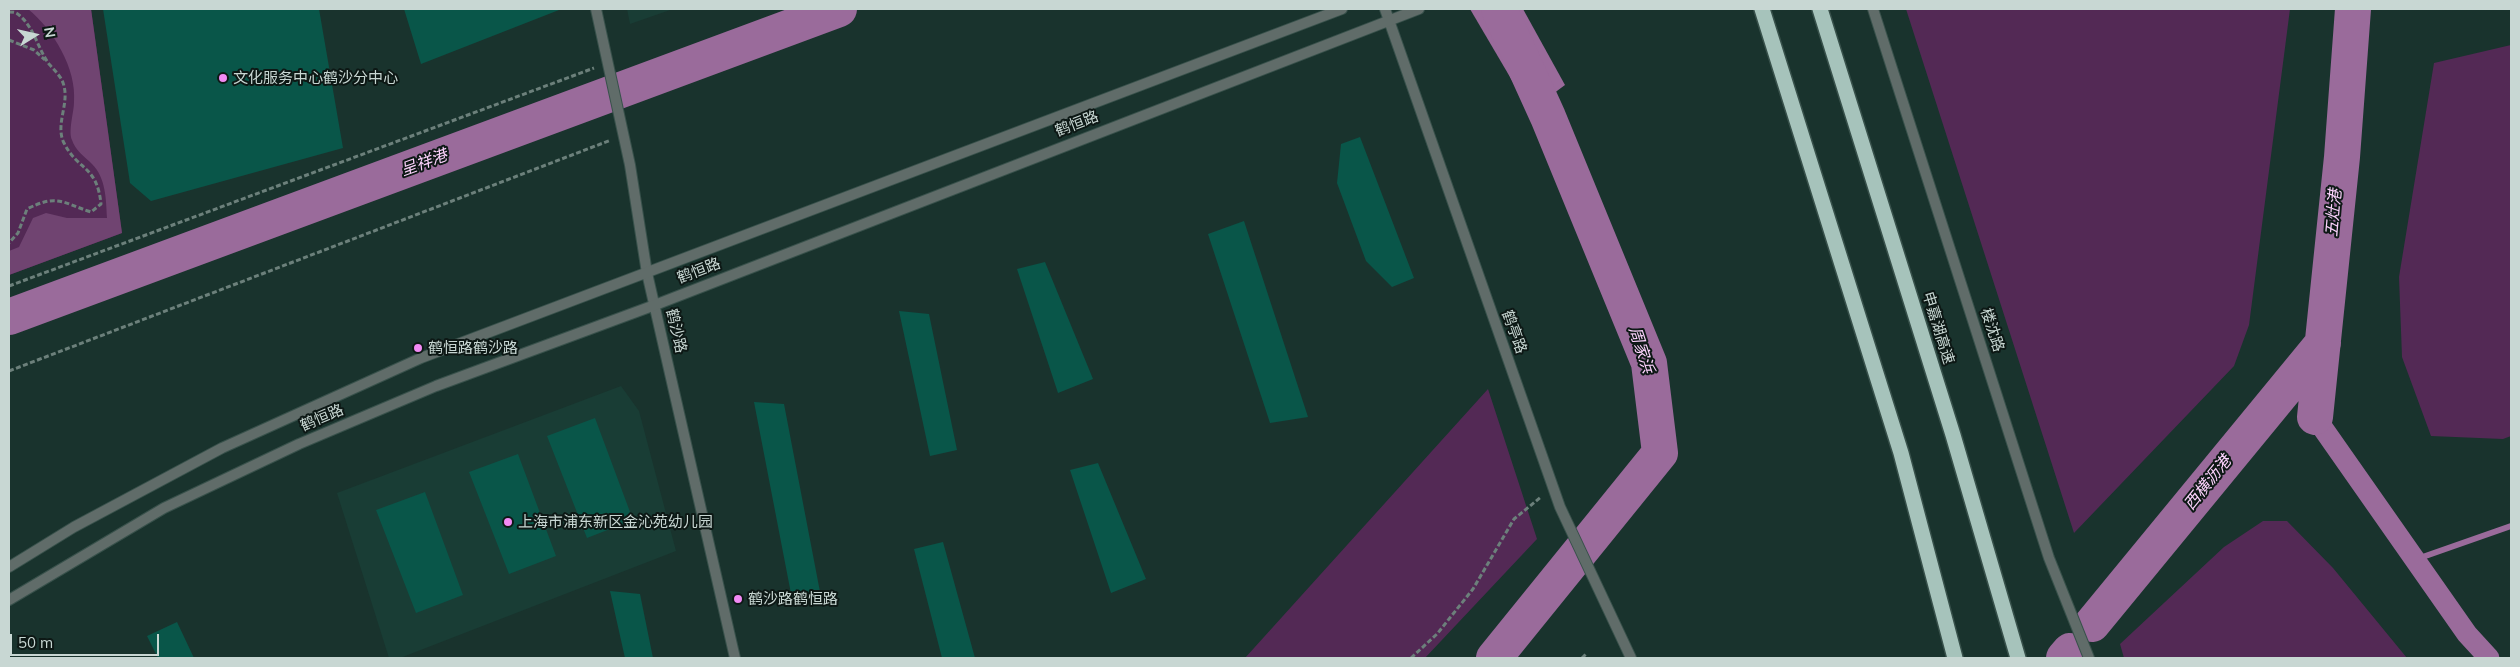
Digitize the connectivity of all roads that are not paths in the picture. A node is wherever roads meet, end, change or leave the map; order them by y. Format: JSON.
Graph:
{"nodes":[{"id":1,"x":1342,"y":9,"type":"edge"},
{"id":2,"x":1385,"y":9,"type":"edge"},
{"id":3,"x":1419,"y":9,"type":"edge"},
{"id":4,"x":1762,"y":9,"type":"edge"},
{"id":5,"x":1820,"y":9,"type":"edge"},
{"id":6,"x":1873,"y":9,"type":"edge"},
{"id":7,"x":597,"y":14,"type":"edge"},
{"id":8,"x":1389,"y":19,"type":"junction"},
{"id":9,"x":646,"y":273,"type":"junction"},
{"id":10,"x":654,"y":305,"type":"junction"},
{"id":11,"x":9,"y":567,"type":"edge"},
{"id":12,"x":9,"y":600,"type":"edge"},
{"id":13,"x":736,"y":658,"type":"edge"},
{"id":14,"x":1631,"y":658,"type":"edge"},
{"id":15,"x":1956,"y":658,"type":"edge"},
{"id":16,"x":2018,"y":658,"type":"edge"},
{"id":17,"x":2089,"y":658,"type":"edge"}],
"edges":[{"from":1,"to":9,"type":"street","name":"鹤恒路"},
{"from":2,"to":8,"type":"street","name":"鹤亭路"},
{"from":3,"to":8,"type":"street","name":"鹤恒路"},
{"from":4,"to":15,"type":"highway"},
{"from":5,"to":16,"type":"highway","name":"申嘉湖高速"},
{"from":6,"to":17,"type":"street","name":"楼沈路"},
{"from":7,"to":9,"type":"street","name":"鹤沙路"},
{"from":8,"to":10,"type":"street","name":"鹤恒路"},
{"from":8,"to":14,"type":"street","name":"鹤亭路"},
{"from":9,"to":10,"type":"street","name":"鹤沙路"},
{"from":9,"to":11,"type":"street","name":"鹤恒路"},
{"from":10,"to":12,"type":"street","name":"鹤恒路"},
{"from":10,"to":13,"type":"street","name":"鹤沙路"}]}
